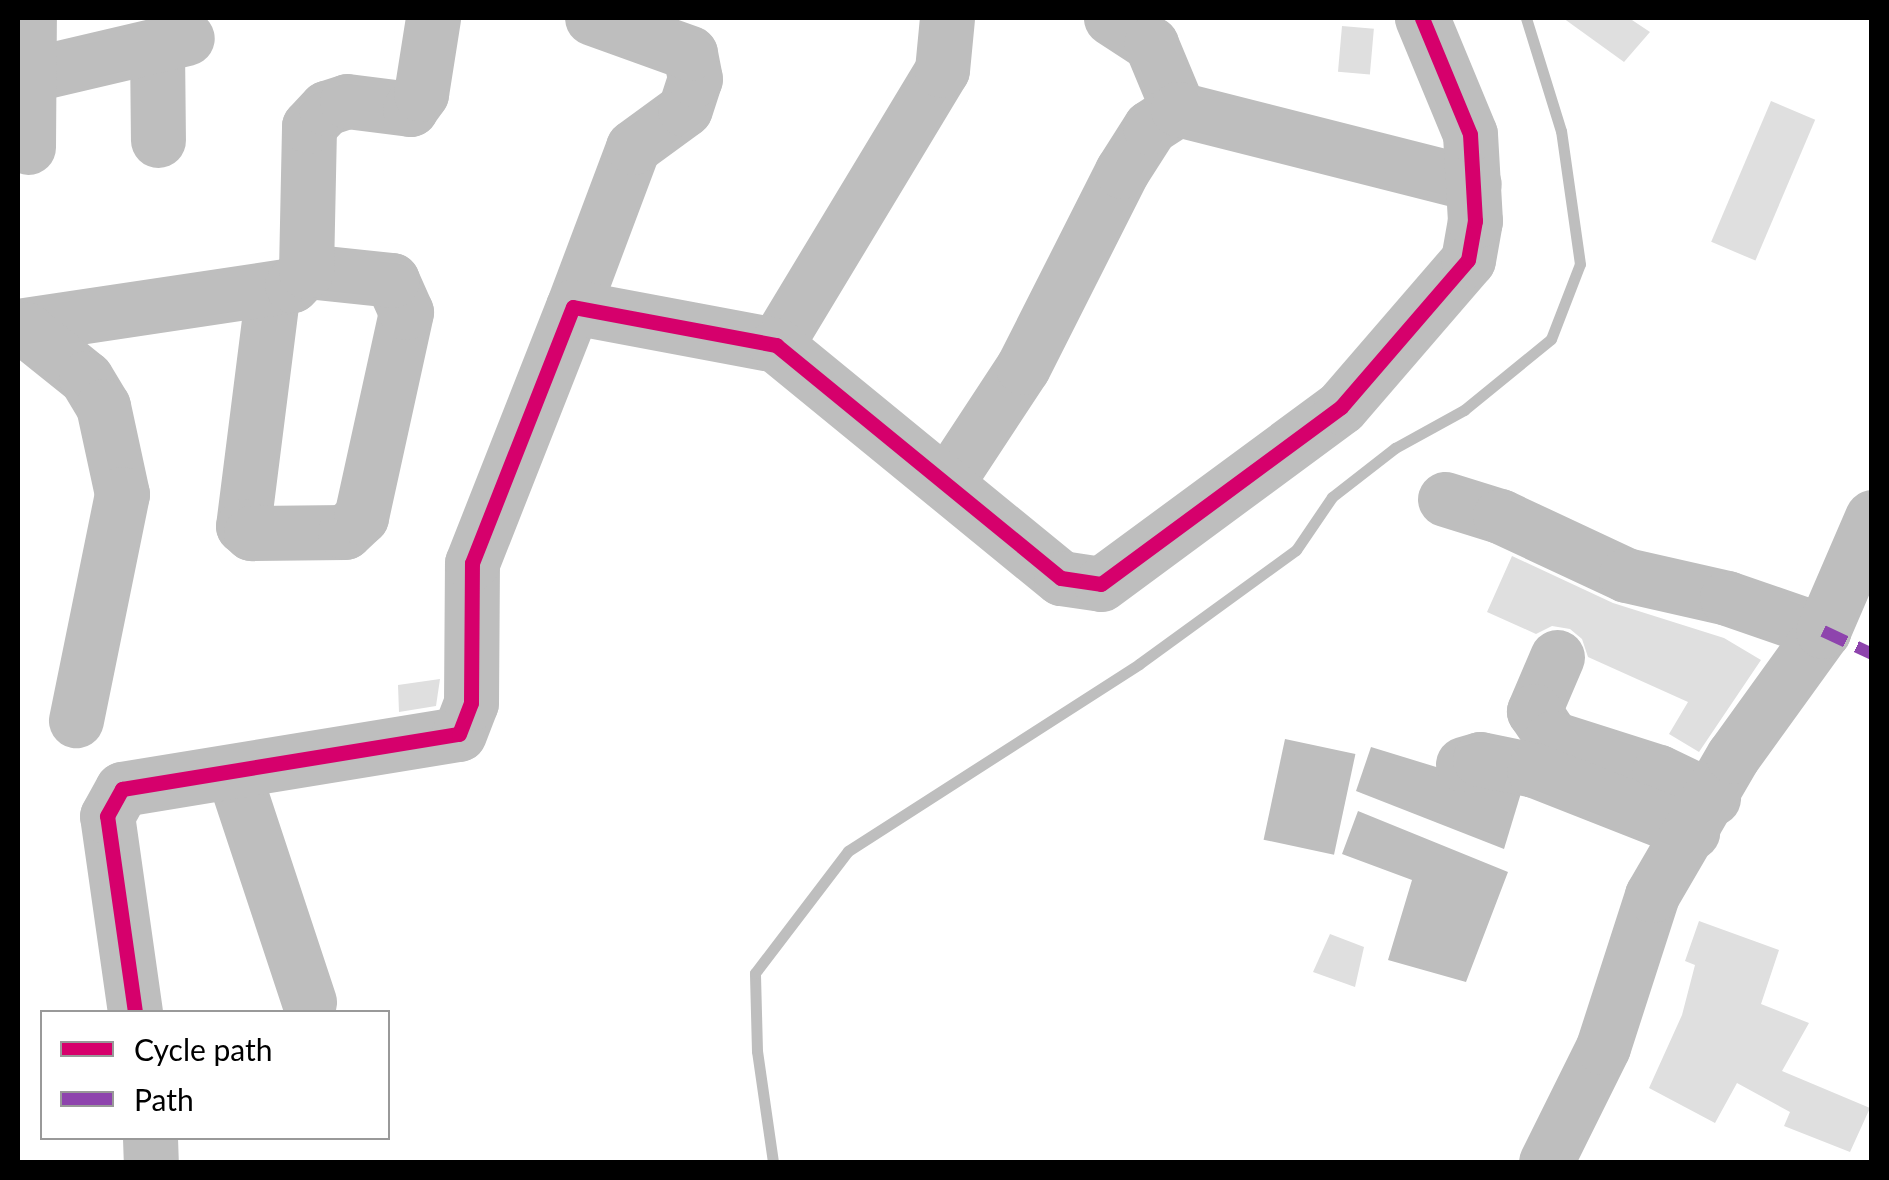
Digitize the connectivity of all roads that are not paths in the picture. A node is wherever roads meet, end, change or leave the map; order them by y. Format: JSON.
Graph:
{"nodes":[{"id":1,"x":29,"y":18,"type":"edge"},
{"id":2,"x":433,"y":18,"type":"edge"},
{"id":3,"x":592,"y":18,"type":"edge"},
{"id":4,"x":947,"y":18,"type":"edge"},
{"id":5,"x":1112,"y":18,"type":"edge"},
{"id":6,"x":1422,"y":18,"type":"edge"},
{"id":7,"x":654,"y":26,"type":"edge"},
{"id":8,"x":29,"y":75,"type":"junction"},
{"id":9,"x":1178,"y":110,"type":"junction"},
{"id":10,"x":158,"y":140,"type":"dead end"},
{"id":11,"x":28,"y":146,"type":"dead end"},
{"id":12,"x":1474,"y":184,"type":"junction"},
{"id":13,"x":290,"y":280,"type":"junction"},
{"id":14,"x":573,"y":307,"type":"junction"},
{"id":15,"x":21,"y":327,"type":"edge"},
{"id":16,"x":776,"y":345,"type":"junction"},
{"id":17,"x":948,"y":481,"type":"junction"},
{"id":18,"x":1445,"y":499,"type":"dead end"},
{"id":19,"x":1872,"y":517,"type":"edge"},
{"id":20,"x":1822,"y":631,"type":"junction"},
{"id":21,"x":1556,"y":657,"type":"dead end"},
{"id":22,"x":76,"y":720,"type":"dead end"},
{"id":23,"x":1463,"y":764,"type":"dead end"},
{"id":24,"x":234,"y":775,"type":"junction"},
{"id":25,"x":1702,"y":815,"type":"junction"},
{"id":26,"x":309,"y":1002,"type":"dead end"},
{"id":27,"x":135,"y":1010,"type":"edge"},
{"id":28,"x":1546,"y":1162,"type":"edge"}],
"edges":[{"from":1,"to":8,"type":"street"},
{"from":2,"to":13,"type":"street"},
{"from":3,"to":7,"type":"street"},
{"from":4,"to":16,"type":"street"},
{"from":5,"to":9,"type":"street"},
{"from":6,"to":12,"type":"street"},
{"from":7,"to":14,"type":"street"},
{"from":8,"to":10,"type":"street"},
{"from":8,"to":11,"type":"street"},
{"from":9,"to":12,"type":"street"},
{"from":9,"to":17,"type":"street"},
{"from":12,"to":17,"type":"street"},
{"from":13,"to":13,"type":"street"},
{"from":13,"to":15,"type":"street"},
{"from":14,"to":16,"type":"street"},
{"from":14,"to":24,"type":"street"},
{"from":15,"to":22,"type":"street"},
{"from":16,"to":17,"type":"street"},
{"from":18,"to":20,"type":"street"},
{"from":19,"to":20,"type":"street"},
{"from":20,"to":25,"type":"street"},
{"from":21,"to":25,"type":"street"},
{"from":23,"to":25,"type":"street"},
{"from":24,"to":26,"type":"street"},
{"from":24,"to":27,"type":"street"},
{"from":25,"to":28,"type":"street"}]}
